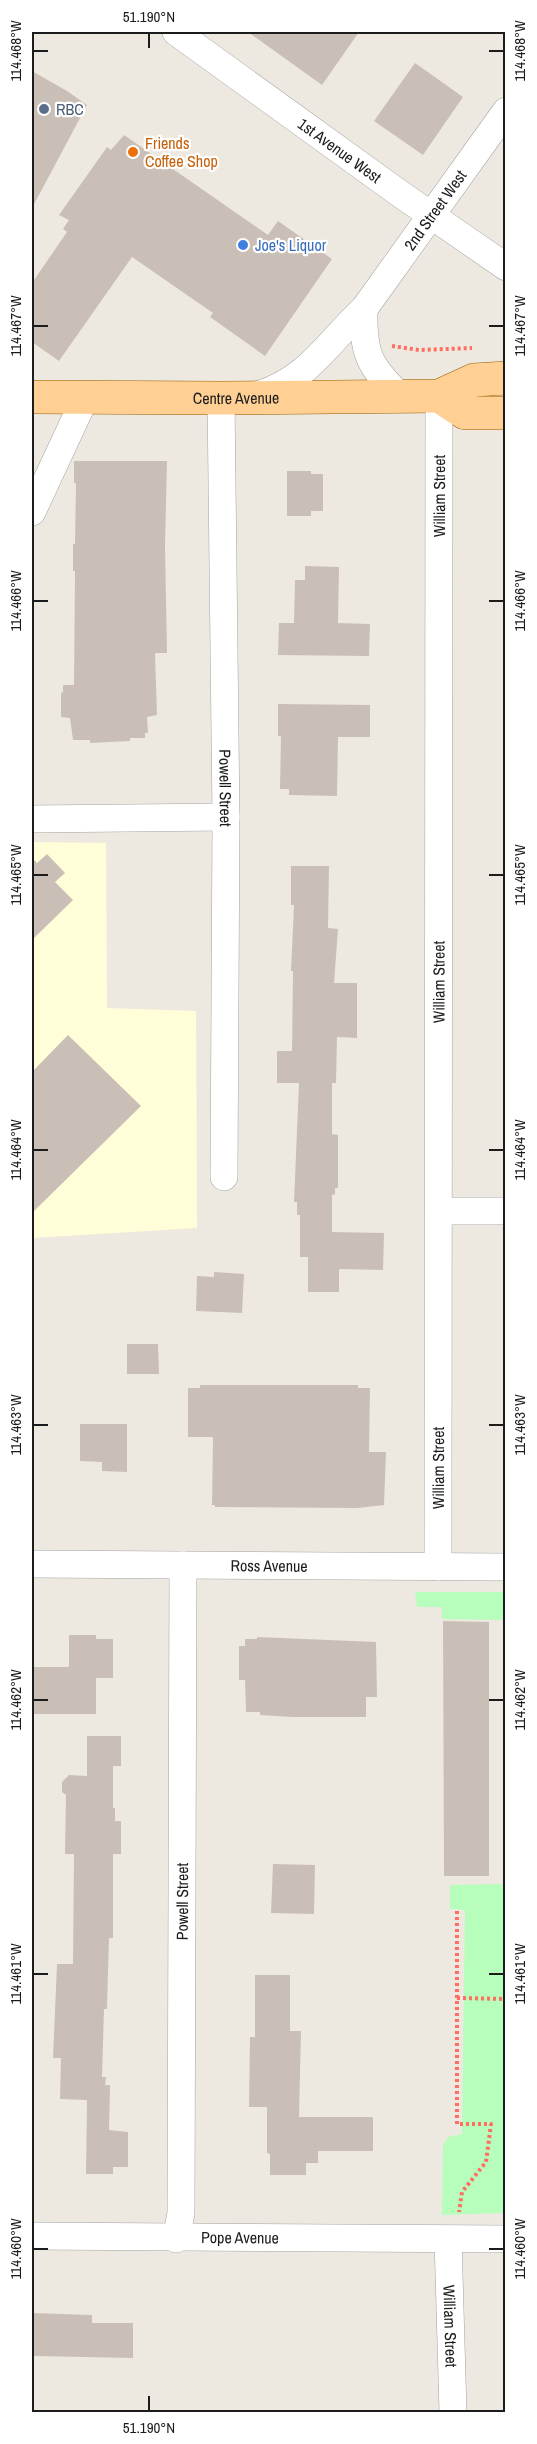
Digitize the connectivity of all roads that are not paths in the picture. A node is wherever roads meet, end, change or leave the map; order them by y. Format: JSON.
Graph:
{"nodes":[{"id":1,"x":176,"y":32,"type":"edge"},
{"id":2,"x":506,"y":111,"type":"edge"},
{"id":3,"x":432,"y":214,"type":"junction"},
{"id":4,"x":506,"y":267,"type":"edge"},
{"id":5,"x":364,"y":309,"type":"junction"},
{"id":6,"x":506,"y":378,"type":"edge"},
{"id":7,"x":400,"y":396,"type":"junction"},
{"id":8,"x":439,"y":396,"type":"junction"},
{"id":9,"x":32,"y":397,"type":"edge"},
{"id":10,"x":85,"y":398,"type":"junction"},
{"id":11,"x":236,"y":398,"type":"junction"},
{"id":12,"x":506,"y":413,"type":"edge"},
{"id":13,"x":32,"y":512,"type":"edge"},
{"id":14,"x":226,"y":818,"type":"junction"},
{"id":15,"x":32,"y":819,"type":"edge"},
{"id":16,"x":224,"y":1177,"type":"dead end"},
{"id":17,"x":439,"y":1211,"type":"junction"},
{"id":18,"x":506,"y":1211,"type":"edge"},
{"id":19,"x":32,"y":1564,"type":"edge"},
{"id":20,"x":183,"y":1565,"type":"junction"},
{"id":21,"x":506,"y":1567,"type":"edge"},
{"id":22,"x":438,"y":1568,"type":"junction"},
{"id":23,"x":454,"y":2228,"type":"junction"},
{"id":24,"x":32,"y":2236,"type":"edge"},
{"id":25,"x":176,"y":2239,"type":"junction"},
{"id":26,"x":506,"y":2239,"type":"edge"},
{"id":27,"x":453,"y":2412,"type":"edge"}],
"edges":[{"from":1,"to":3,"type":"street","name":"1st Avenue West"},
{"from":2,"to":3,"type":"street","name":"2nd Street West"},
{"from":3,"to":4,"type":"street","name":"1st Avenue West"},
{"from":3,"to":5,"type":"street","name":"2nd Street West"},
{"from":5,"to":7,"type":"street"},
{"from":5,"to":11,"type":"street","name":"2nd Street West"},
{"from":6,"to":8,"type":"main road","name":"Centre Avenue"},
{"from":7,"to":8,"type":"main road","name":"Centre Avenue"},
{"from":7,"to":11,"type":"main road","name":"Centre Avenue"},
{"from":8,"to":12,"type":"main road"},
{"from":8,"to":17,"type":"street","name":"William Street"},
{"from":9,"to":10,"type":"main road","name":"Centre Avenue"},
{"from":10,"to":11,"type":"main road","name":"Centre Avenue"},
{"from":10,"to":13,"type":"street"},
{"from":11,"to":14,"type":"street","name":"Powell Street"},
{"from":14,"to":15,"type":"street"},
{"from":14,"to":16,"type":"street","name":"Powell Street"},
{"from":17,"to":18,"type":"street"},
{"from":17,"to":22,"type":"street","name":"William Street"},
{"from":19,"to":20,"type":"street","name":"Ross Avenue"},
{"from":20,"to":22,"type":"street","name":"Ross Avenue"},
{"from":20,"to":25,"type":"street","name":"Powell Street"},
{"from":21,"to":22,"type":"street","name":"Ross Avenue"},
{"from":23,"to":25,"type":"street","name":"Pope Avenue"},
{"from":23,"to":26,"type":"street","name":"Pope Avenue"},
{"from":23,"to":27,"type":"street","name":"William Street"},
{"from":24,"to":25,"type":"street","name":"Pope Avenue"}]}
